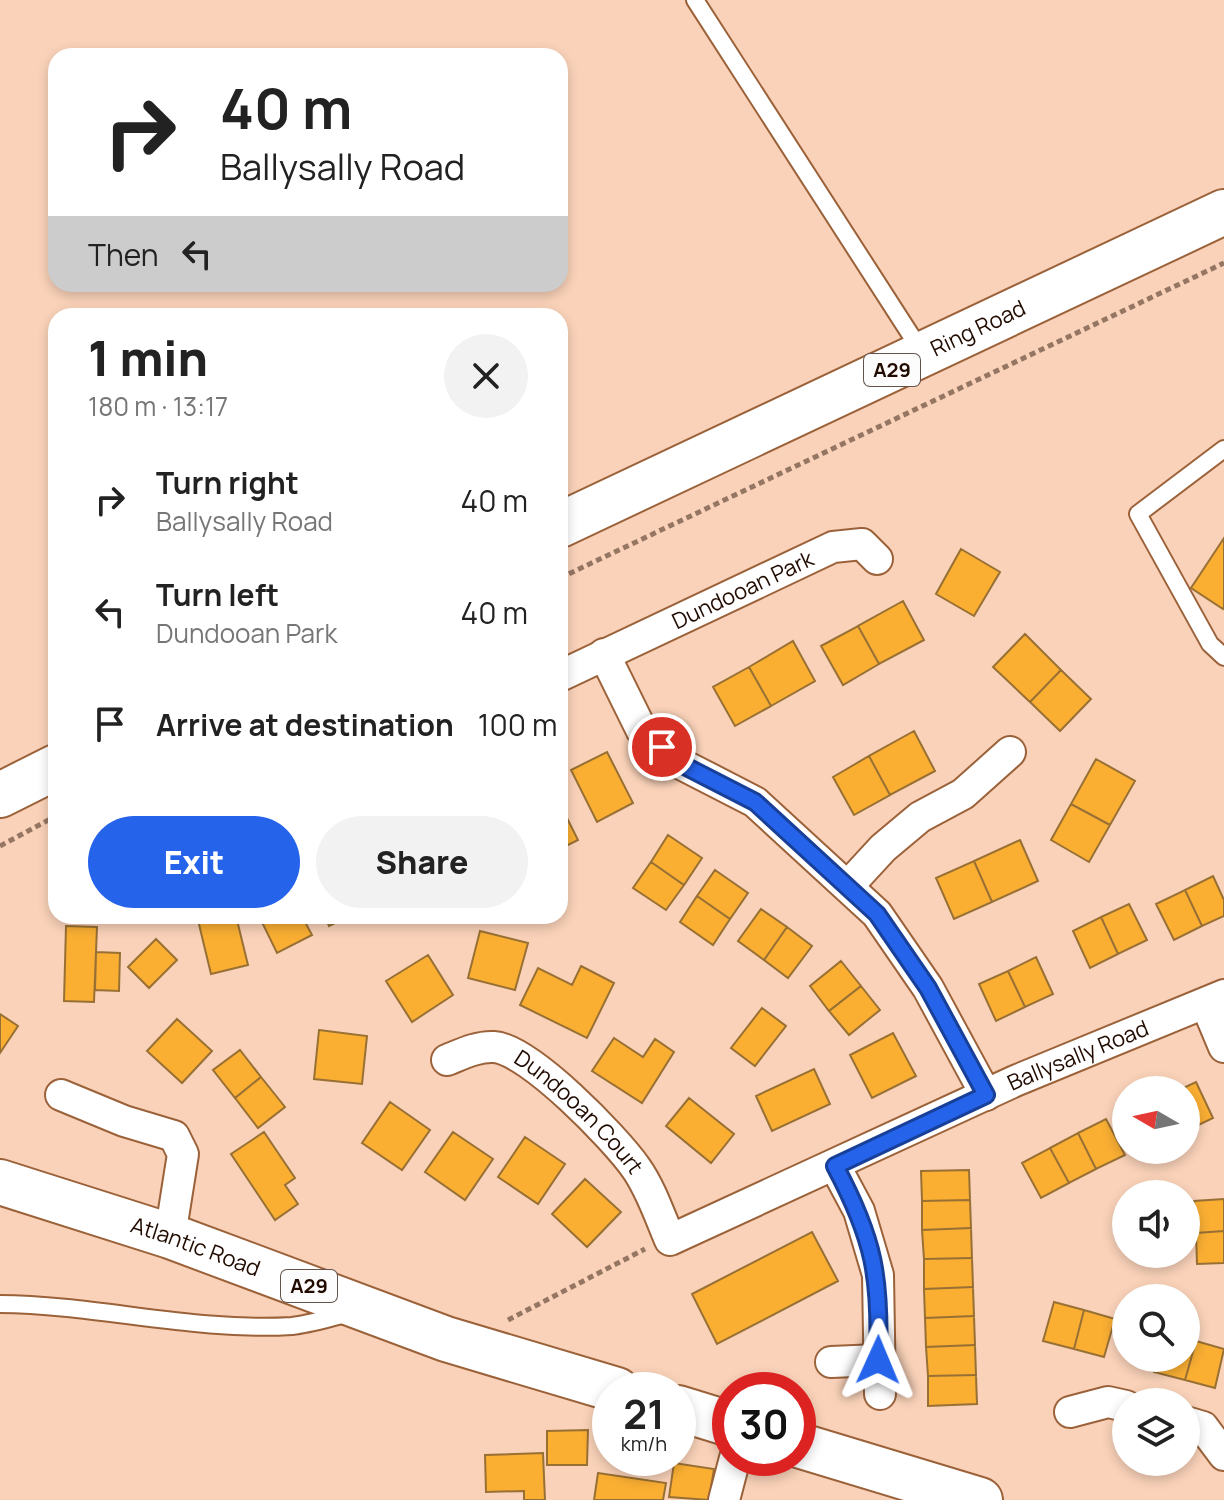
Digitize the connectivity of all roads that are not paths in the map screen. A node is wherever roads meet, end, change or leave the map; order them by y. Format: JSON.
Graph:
{"nodes":[{"id":1,"x":695,"y":0,"type":"edge"},
{"id":2,"x":1224,"y":212,"type":"edge"},
{"id":3,"x":924,"y":355,"type":"junction"},
{"id":4,"x":1224,"y":449,"type":"edge"},
{"id":5,"x":568,"y":521,"type":"edge"},
{"id":6,"x":877,"y":559,"type":"dead end"},
{"id":7,"x":604,"y":654,"type":"junction"},
{"id":8,"x":1224,"y":657,"type":"edge"},
{"id":9,"x":568,"y":672,"type":"edge"},
{"id":10,"x":1010,"y":752,"type":"dead end"},
{"id":11,"x":48,"y":771,"type":"edge"},
{"id":12,"x":0,"y":795,"type":"edge"},
{"id":13,"x":848,"y":886,"type":"junction"},
{"id":14,"x":1215,"y":1000,"type":"edge"},
{"id":15,"x":1224,"y":1047,"type":"edge"},
{"id":16,"x":447,"y":1060,"type":"dead end"},
{"id":17,"x":61,"y":1095,"type":"dead end"},
{"id":18,"x":986,"y":1095,"type":"junction"},
{"id":19,"x":835,"y":1166,"type":"junction"},
{"id":20,"x":0,"y":1182,"type":"edge"},
{"id":21,"x":170,"y":1236,"type":"junction"},
{"id":22,"x":670,"y":1240,"type":"joint"},
{"id":23,"x":0,"y":1304,"type":"edge"},
{"id":24,"x":371,"y":1309,"type":"junction"},
{"id":25,"x":878,"y":1360,"type":"junction"},
{"id":26,"x":831,"y":1362,"type":"dead end"},
{"id":27,"x":592,"y":1383,"type":"edge"},
{"id":28,"x":880,"y":1394,"type":"dead end"},
{"id":29,"x":1112,"y":1403,"type":"edge"},
{"id":30,"x":1070,"y":1412,"type":"dead end"},
{"id":31,"x":1200,"y":1426,"type":"edge"},
{"id":32,"x":816,"y":1450,"type":"edge"},
{"id":33,"x":1224,"y":1455,"type":"edge"},
{"id":34,"x":730,"y":1476,"type":"edge"},
{"id":35,"x":724,"y":1500,"type":"edge"},
{"id":36,"x":980,"y":1500,"type":"edge"}],
"edges":[{"from":1,"to":3,"type":"lane"},
{"from":2,"to":3,"type":"main road","name":"Ring Road","number":"A29"},
{"from":3,"to":5,"type":"main road","name":"Ring Road","number":"A29"},
{"from":4,"to":8,"type":"lane"},
{"from":6,"to":7,"type":"street","name":"Dundooan Park"},
{"from":7,"to":9,"type":"street","name":"Dundooan Park"},
{"from":7,"to":13,"type":"street"},
{"from":10,"to":13,"type":"street"},
{"from":11,"to":12,"type":"main road"},
{"from":13,"to":18,"type":"street"},
{"from":14,"to":15,"type":"street"},
{"from":14,"to":18,"type":"street","name":"Ballysally Road"},
{"from":16,"to":22,"type":"street","name":"Dundooan Court"},
{"from":17,"to":21,"type":"street"},
{"from":18,"to":19,"type":"street","name":"Ballysally Road"},
{"from":19,"to":22,"type":"street","name":"Ballysally Road"},
{"from":19,"to":25,"type":"street"},
{"from":20,"to":21,"type":"main road","name":"Atlantic Road","number":"A29"},
{"from":21,"to":24,"type":"main road","name":"Atlantic Road","number":"A29"},
{"from":23,"to":24,"type":"lane"},
{"from":24,"to":27,"type":"main road","name":"Atlantic Road","number":"A29"},
{"from":25,"to":26,"type":"street"},
{"from":25,"to":28,"type":"street"},
{"from":29,"to":30,"type":"street"},
{"from":31,"to":33,"type":"street"},
{"from":32,"to":36,"type":"main road"},
{"from":34,"to":35,"type":"street"}]}
